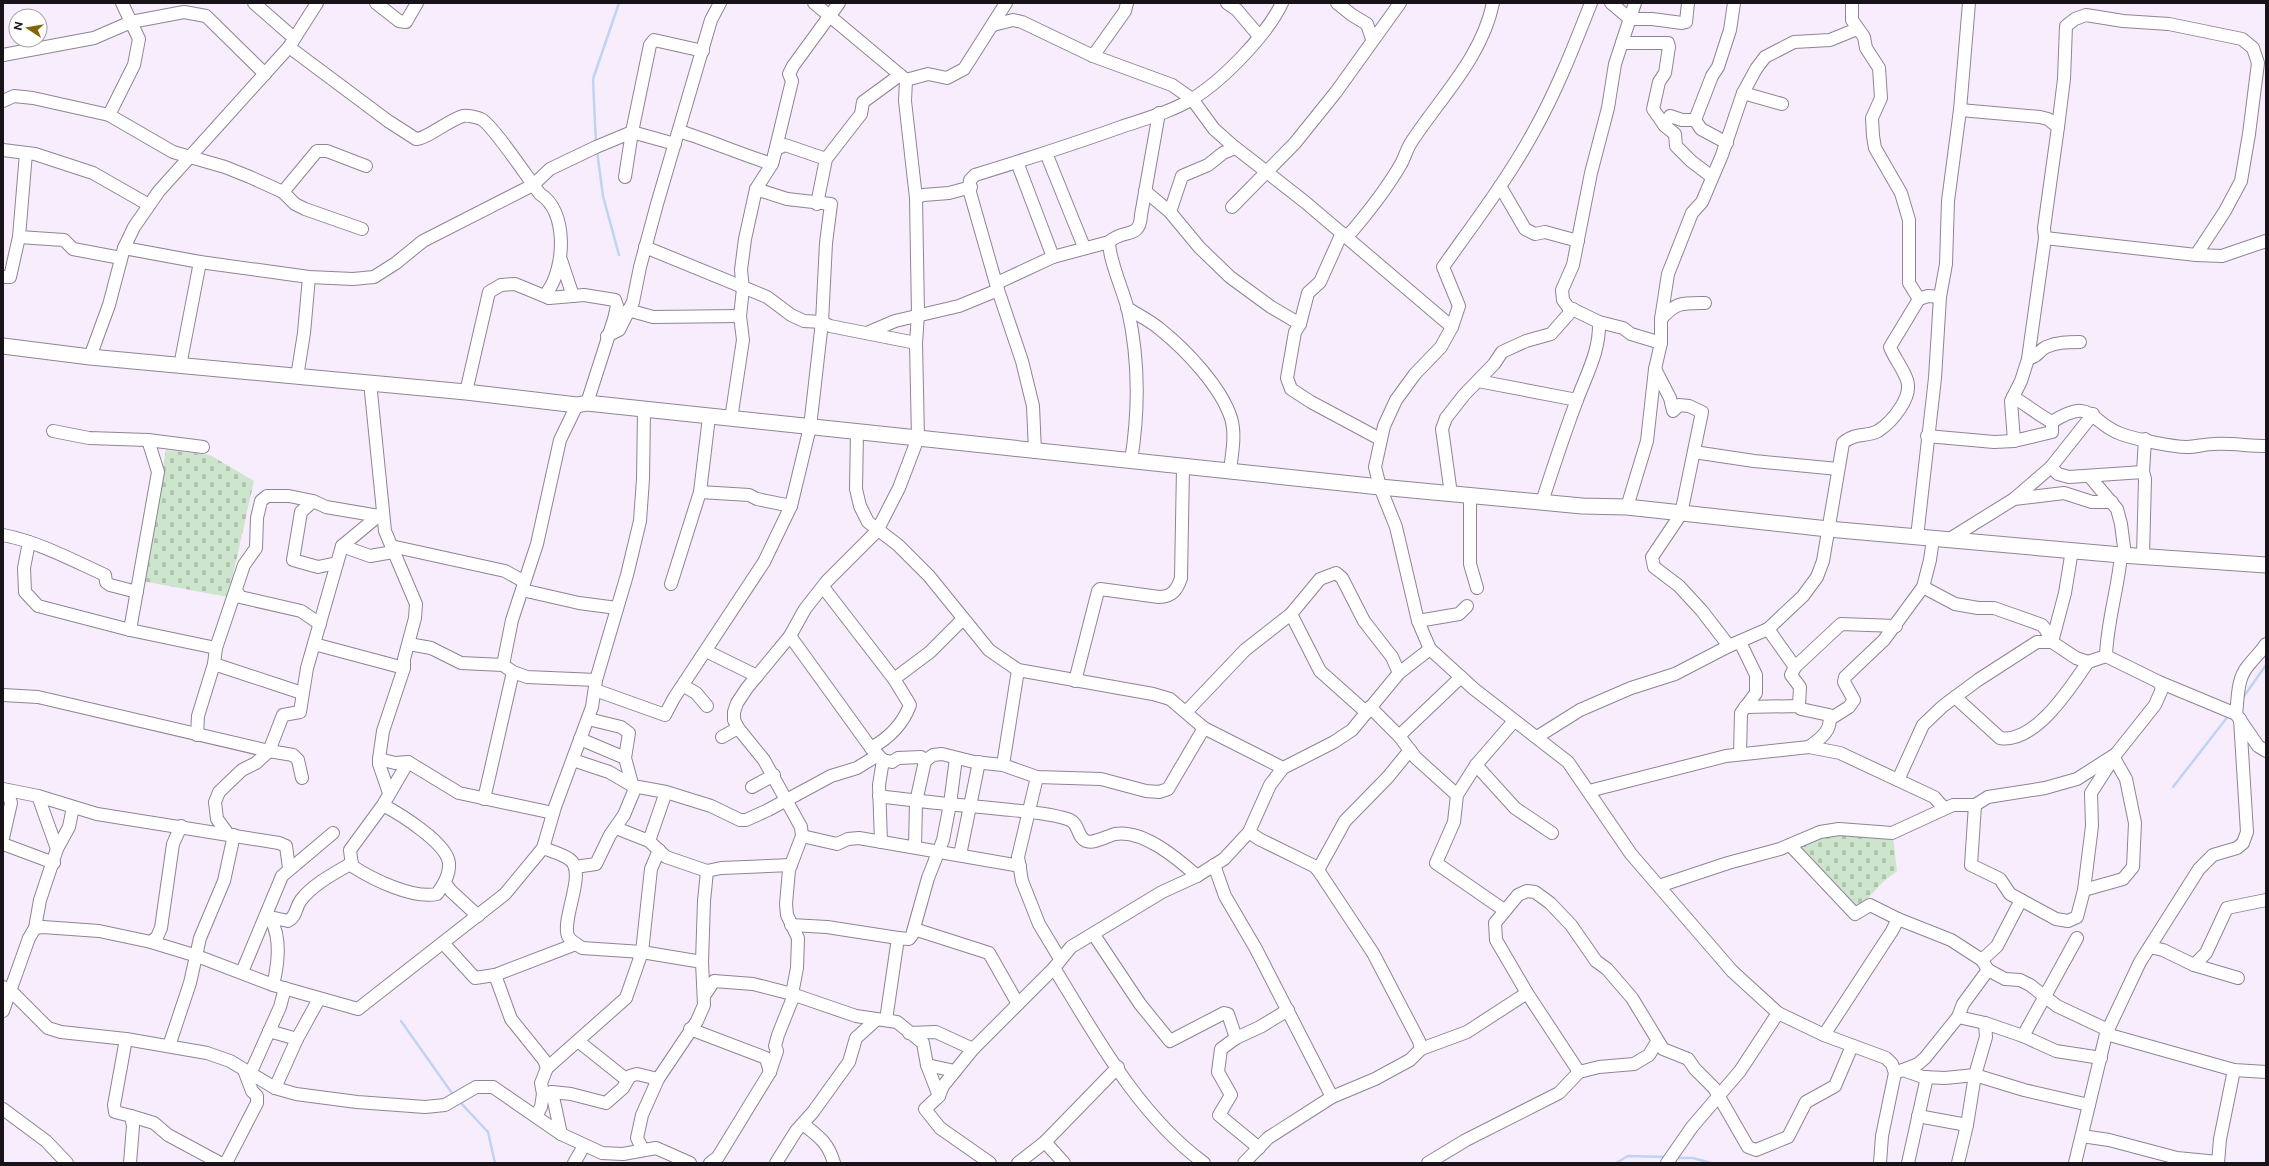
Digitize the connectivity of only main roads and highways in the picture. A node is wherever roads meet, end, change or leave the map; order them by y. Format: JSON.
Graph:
{"nodes":[{"id":1,"x":3,"y":346,"type":"edge"},
{"id":2,"x":2266,"y":565,"type":"edge"}],
"edges":[{"from":1,"to":2,"type":"main road"}]}
